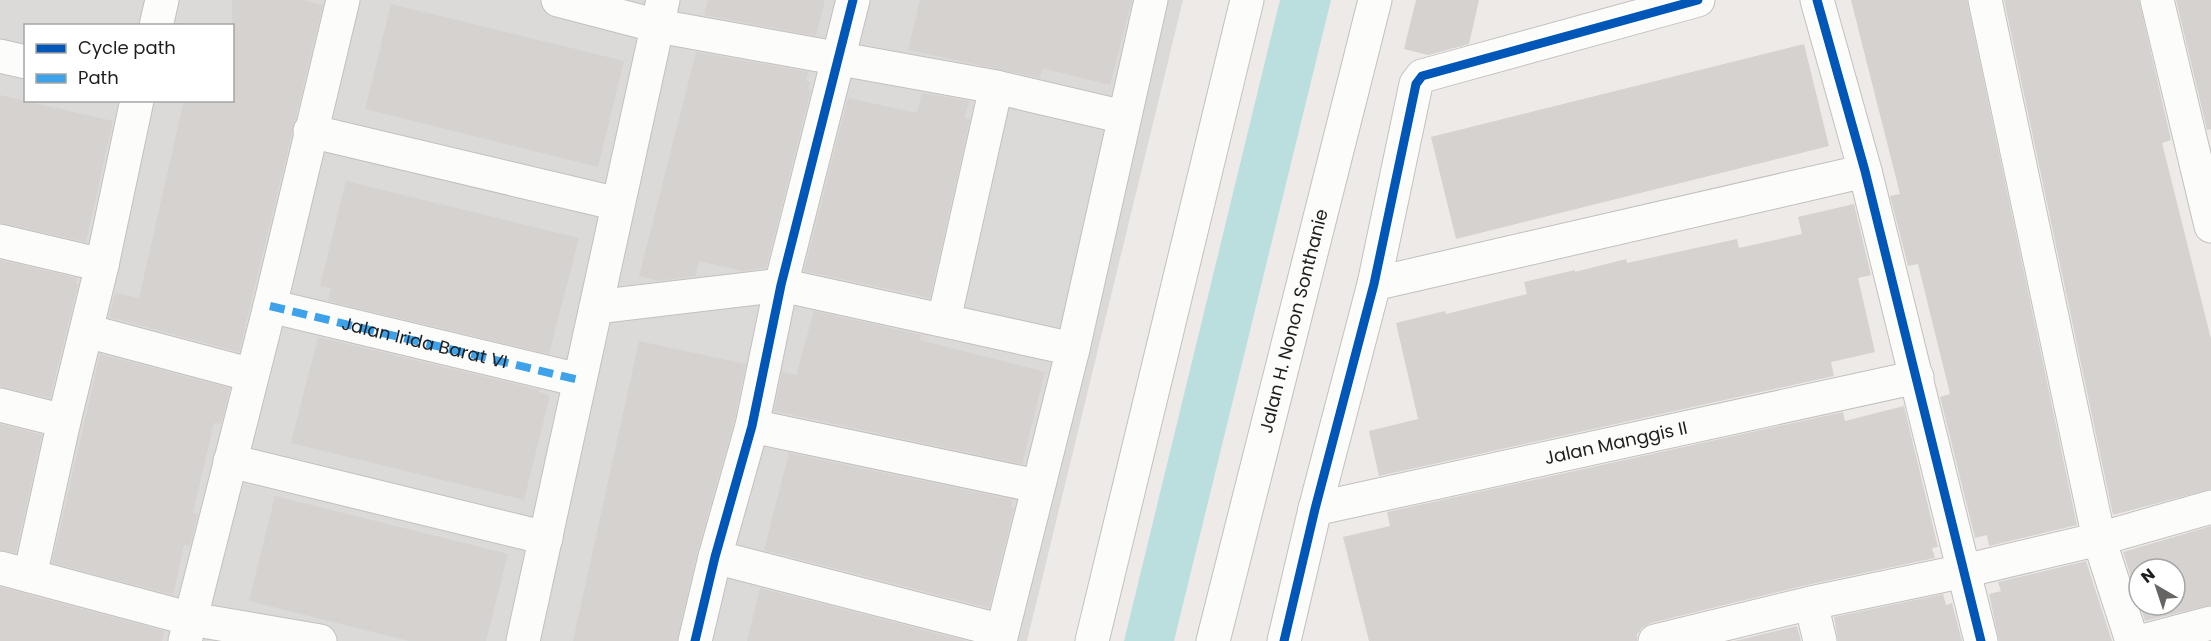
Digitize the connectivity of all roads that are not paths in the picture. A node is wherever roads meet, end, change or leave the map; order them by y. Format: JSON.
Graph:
{"nodes":[{"id":1,"x":162,"y":0,"type":"edge"},
{"id":2,"x":343,"y":0,"type":"edge"},
{"id":3,"x":558,"y":0,"type":"edge"},
{"id":4,"x":853,"y":0,"type":"edge"},
{"id":5,"x":1151,"y":0,"type":"edge"},
{"id":6,"x":1247,"y":0,"type":"edge"},
{"id":7,"x":1375,"y":0,"type":"edge"},
{"id":8,"x":1698,"y":0,"type":"edge"},
{"id":9,"x":1817,"y":0,"type":"edge"},
{"id":10,"x":1986,"y":0,"type":"edge"},
{"id":11,"x":2157,"y":0,"type":"edge"},
{"id":12,"x":660,"y":13,"type":"edge"},
{"id":13,"x":156,"y":24,"type":"edge"},
{"id":14,"x":0,"y":56,"type":"edge"},
{"id":15,"x":837,"y":58,"type":"junction"},
{"id":16,"x":24,"y":62,"type":"edge"},
{"id":17,"x":996,"y":87,"type":"junction"},
{"id":18,"x":137,"y":102,"type":"edge"},
{"id":19,"x":1124,"y":117,"type":"junction"},
{"id":20,"x":310,"y":131,"type":"junction"},
{"id":21,"x":1865,"y":171,"type":"junction"},
{"id":22,"x":618,"y":204,"type":"junction"},
{"id":23,"x":2211,"y":226,"type":"edge"},
{"id":24,"x":0,"y":241,"type":"edge"},
{"id":25,"x":102,"y":266,"type":"junction"},
{"id":26,"x":1374,"y":284,"type":"junction"},
{"id":27,"x":780,"y":285,"type":"junction"},
{"id":28,"x":270,"y":306,"type":"junction"},
{"id":29,"x":596,"y":307,"type":"junction"},
{"id":30,"x":944,"y":320,"type":"junction"},
{"id":31,"x":87,"y":331,"type":"junction"},
{"id":32,"x":1073,"y":348,"type":"junction"},
{"id":33,"x":252,"y":375,"type":"junction"},
{"id":34,"x":1917,"y":377,"type":"junction"},
{"id":35,"x":579,"y":380,"type":"junction"},
{"id":36,"x":0,"y":405,"type":"edge"},
{"id":37,"x":64,"y":421,"type":"junction"},
{"id":38,"x":752,"y":426,"type":"junction"},
{"id":39,"x":230,"y":461,"type":"junction"},
{"id":40,"x":1037,"y":486,"type":"junction"},
{"id":41,"x":2211,"y":507,"type":"edge"},
{"id":42,"x":1315,"y":509,"type":"junction"},
{"id":43,"x":546,"y":538,"type":"junction"},
{"id":44,"x":2099,"y":539,"type":"junction"},
{"id":45,"x":715,"y":557,"type":"junction"},
{"id":46,"x":1964,"y":571,"type":"junction"},
{"id":47,"x":15,"y":572,"type":"edge"},
{"id":48,"x":1811,"y":603,"type":"junction"},
{"id":49,"x":2211,"y":623,"type":"edge"},
{"id":50,"x":188,"y":630,"type":"edge"},
{"id":51,"x":1001,"y":636,"type":"edge"},
{"id":52,"x":320,"y":641,"type":"edge"},
{"id":53,"x":522,"y":641,"type":"edge"},
{"id":54,"x":696,"y":641,"type":"edge"},
{"id":55,"x":1092,"y":641,"type":"edge"},
{"id":56,"x":1213,"y":641,"type":"edge"},
{"id":57,"x":1284,"y":641,"type":"edge"},
{"id":58,"x":1657,"y":641,"type":"edge"},
{"id":59,"x":1820,"y":641,"type":"edge"},
{"id":60,"x":1982,"y":641,"type":"edge"},
{"id":61,"x":2132,"y":641,"type":"edge"},
{"id":62,"x":2143,"y":641,"type":"edge"}],
"edges":[{"from":1,"to":13,"type":"street"},
{"from":2,"to":20,"type":"street"},
{"from":3,"to":12,"type":"street"},
{"from":4,"to":15,"type":"street"},
{"from":5,"to":19,"type":"street"},
{"from":6,"to":55,"type":"street"},
{"from":7,"to":56,"type":"street","name":"Jalan H. Nonon Sonthanie"},
{"from":8,"to":26,"type":"street"},
{"from":9,"to":21,"type":"street"},
{"from":10,"to":44,"type":"street"},
{"from":11,"to":23,"type":"street"},
{"from":12,"to":15,"type":"street"},
{"from":12,"to":22,"type":"street"},
{"from":14,"to":16,"type":"street"},
{"from":15,"to":17,"type":"street"},
{"from":15,"to":27,"type":"street"},
{"from":17,"to":19,"type":"street"},
{"from":17,"to":30,"type":"street"},
{"from":18,"to":25,"type":"street"},
{"from":19,"to":32,"type":"street"},
{"from":20,"to":22,"type":"street"},
{"from":20,"to":28,"type":"street"},
{"from":21,"to":26,"type":"street"},
{"from":21,"to":34,"type":"street"},
{"from":22,"to":29,"type":"street"},
{"from":24,"to":25,"type":"street"},
{"from":25,"to":31,"type":"street"},
{"from":26,"to":42,"type":"street"},
{"from":27,"to":29,"type":"street"},
{"from":27,"to":30,"type":"street"},
{"from":27,"to":38,"type":"street"},
{"from":28,"to":33,"type":"street"},
{"from":28,"to":35,"type":"street","name":"Jalan Irida Barat VI"},
{"from":29,"to":35,"type":"street"},
{"from":30,"to":32,"type":"street"},
{"from":31,"to":33,"type":"street"},
{"from":31,"to":37,"type":"street"},
{"from":32,"to":40,"type":"street"},
{"from":33,"to":39,"type":"street"},
{"from":34,"to":42,"type":"street","name":"Jalan Manggis II"},
{"from":34,"to":46,"type":"street"},
{"from":35,"to":43,"type":"street"},
{"from":36,"to":37,"type":"street"},
{"from":37,"to":47,"type":"street"},
{"from":38,"to":40,"type":"street"},
{"from":38,"to":45,"type":"street"},
{"from":39,"to":43,"type":"street"},
{"from":39,"to":50,"type":"street"},
{"from":40,"to":51,"type":"street"},
{"from":41,"to":44,"type":"street"},
{"from":42,"to":57,"type":"street"},
{"from":43,"to":53,"type":"street"},
{"from":44,"to":46,"type":"street"},
{"from":44,"to":61,"type":"street"},
{"from":45,"to":51,"type":"street"},
{"from":45,"to":54,"type":"street"},
{"from":46,"to":48,"type":"street"},
{"from":46,"to":60,"type":"street"},
{"from":47,"to":50,"type":"street"},
{"from":48,"to":58,"type":"street"},
{"from":48,"to":59,"type":"street"},
{"from":49,"to":62,"type":"street"},
{"from":50,"to":52,"type":"street"}]}
